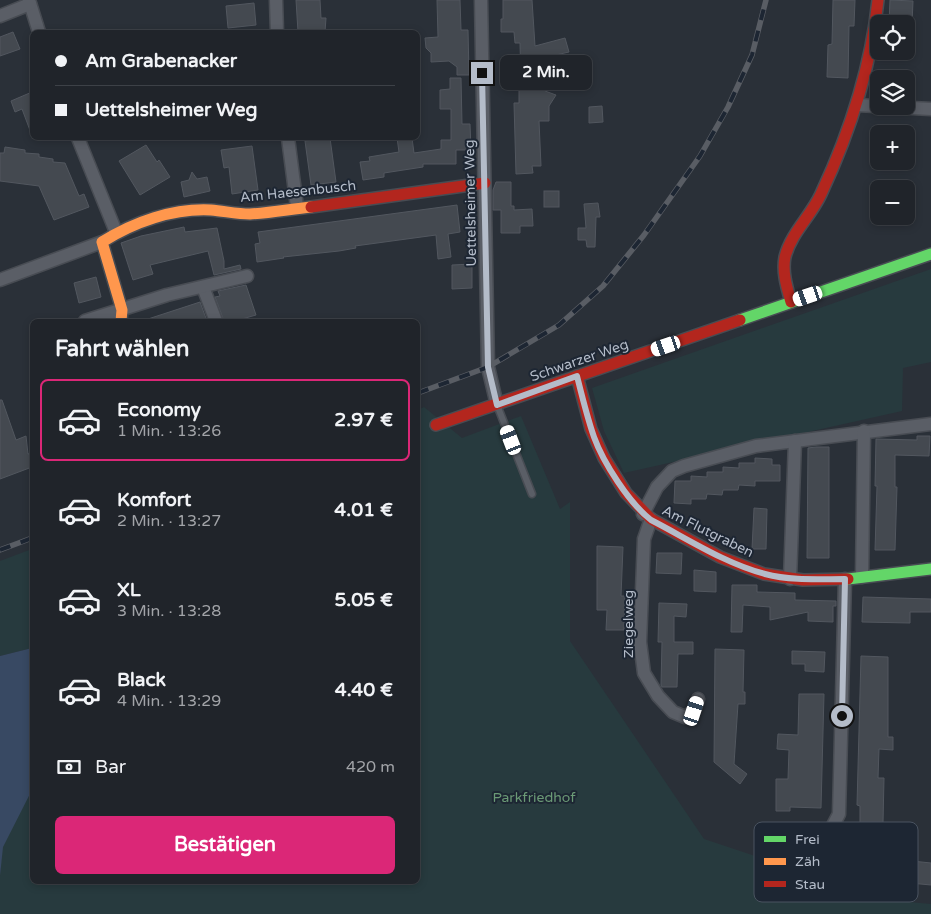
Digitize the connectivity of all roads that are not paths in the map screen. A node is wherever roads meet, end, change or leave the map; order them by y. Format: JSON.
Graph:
{"nodes":[{"id":1,"x":276,"y":0,"type":"edge"},
{"id":2,"x":481,"y":0,"type":"edge"},
{"id":3,"x":878,"y":0,"type":"edge"},
{"id":4,"x":30,"y":2,"type":"edge"},
{"id":5,"x":0,"y":16,"type":"edge"},
{"id":6,"x":38,"y":30,"type":"edge"},
{"id":7,"x":277,"y":30,"type":"edge"},
{"id":8,"x":856,"y":106,"type":"junction"},
{"id":9,"x":931,"y":109,"type":"edge"},
{"id":10,"x":79,"y":140,"type":"edge"},
{"id":11,"x":288,"y":140,"type":"edge"},
{"id":12,"x":485,"y":183,"type":"junction"},
{"id":13,"x":297,"y":207,"type":"junction"},
{"id":14,"x":116,"y":232,"type":"junction"},
{"id":15,"x":102,"y":242,"type":"junction"},
{"id":16,"x":931,"y":254,"type":"edge"},
{"id":17,"x":247,"y":276,"type":"dead end"},
{"id":18,"x":0,"y":280,"type":"edge"},
{"id":19,"x":203,"y":287,"type":"junction"},
{"id":20,"x":791,"y":302,"type":"junction"},
{"id":21,"x":122,"y":316,"type":"edge"},
{"id":22,"x":100,"y":319,"type":"edge"},
{"id":23,"x":215,"y":319,"type":"edge"},
{"id":24,"x":577,"y":376,"type":"junction"},
{"id":25,"x":497,"y":405,"type":"junction"},
{"id":26,"x":931,"y":424,"type":"edge"},
{"id":27,"x":436,"y":425,"type":"dead end"},
{"id":28,"x":864,"y":431,"type":"junction"},
{"id":29,"x":794,"y":441,"type":"junction"},
{"id":30,"x":532,"y":494,"type":"dead end"},
{"id":31,"x":647,"y":517,"type":"junction"},
{"id":32,"x":931,"y":569,"type":"edge"},
{"id":33,"x":862,"y":577,"type":"junction"},
{"id":34,"x":790,"y":579,"type":"junction"},
{"id":35,"x":845,"y":579,"type":"junction"},
{"id":36,"x":698,"y":699,"type":"dead end"},
{"id":37,"x":835,"y":822,"type":"edge"}],
"edges":[{"from":1,"to":7,"type":"street"},
{"from":2,"to":12,"type":"street","name":"Uettelsheimer Weg"},
{"from":3,"to":8,"type":"street"},
{"from":4,"to":5,"type":"street"},
{"from":4,"to":6,"type":"street"},
{"from":8,"to":9,"type":"street"},
{"from":8,"to":20,"type":"street"},
{"from":10,"to":14,"type":"street"},
{"from":11,"to":13,"type":"street"},
{"from":12,"to":13,"type":"street","name":"Am Haesenbusch"},
{"from":12,"to":25,"type":"street","name":"Uettelsheimer Weg"},
{"from":13,"to":14,"type":"street","name":"Am Haesenbusch"},
{"from":14,"to":15,"type":"street","name":"Am Haesenbusch"},
{"from":15,"to":18,"type":"street"},
{"from":15,"to":21,"type":"street"},
{"from":16,"to":20,"type":"street","name":"Schwarzer Weg"},
{"from":17,"to":19,"type":"street"},
{"from":19,"to":21,"type":"street"},
{"from":19,"to":23,"type":"street"},
{"from":20,"to":24,"type":"street","name":"Schwarzer Weg"},
{"from":21,"to":22,"type":"street"},
{"from":24,"to":25,"type":"street","name":"Schwarzer Weg"},
{"from":24,"to":31,"type":"street","name":"Am Flutgraben"},
{"from":25,"to":27,"type":"street","name":"Schwarzer Weg"},
{"from":25,"to":30,"type":"lane"},
{"from":26,"to":28,"type":"street","name":"Am Flutgraben"},
{"from":28,"to":29,"type":"street","name":"Am Flutgraben"},
{"from":28,"to":33,"type":"street"},
{"from":29,"to":31,"type":"street","name":"Am Flutgraben"},
{"from":29,"to":34,"type":"street"},
{"from":31,"to":34,"type":"street","name":"Am Flutgraben"},
{"from":31,"to":36,"type":"street","name":"Ziegelweg"},
{"from":32,"to":33,"type":"street","name":"Am Flutgraben"},
{"from":33,"to":35,"type":"street","name":"Am Flutgraben"},
{"from":34,"to":35,"type":"street","name":"Am Flutgraben"},
{"from":35,"to":37,"type":"street"}]}
